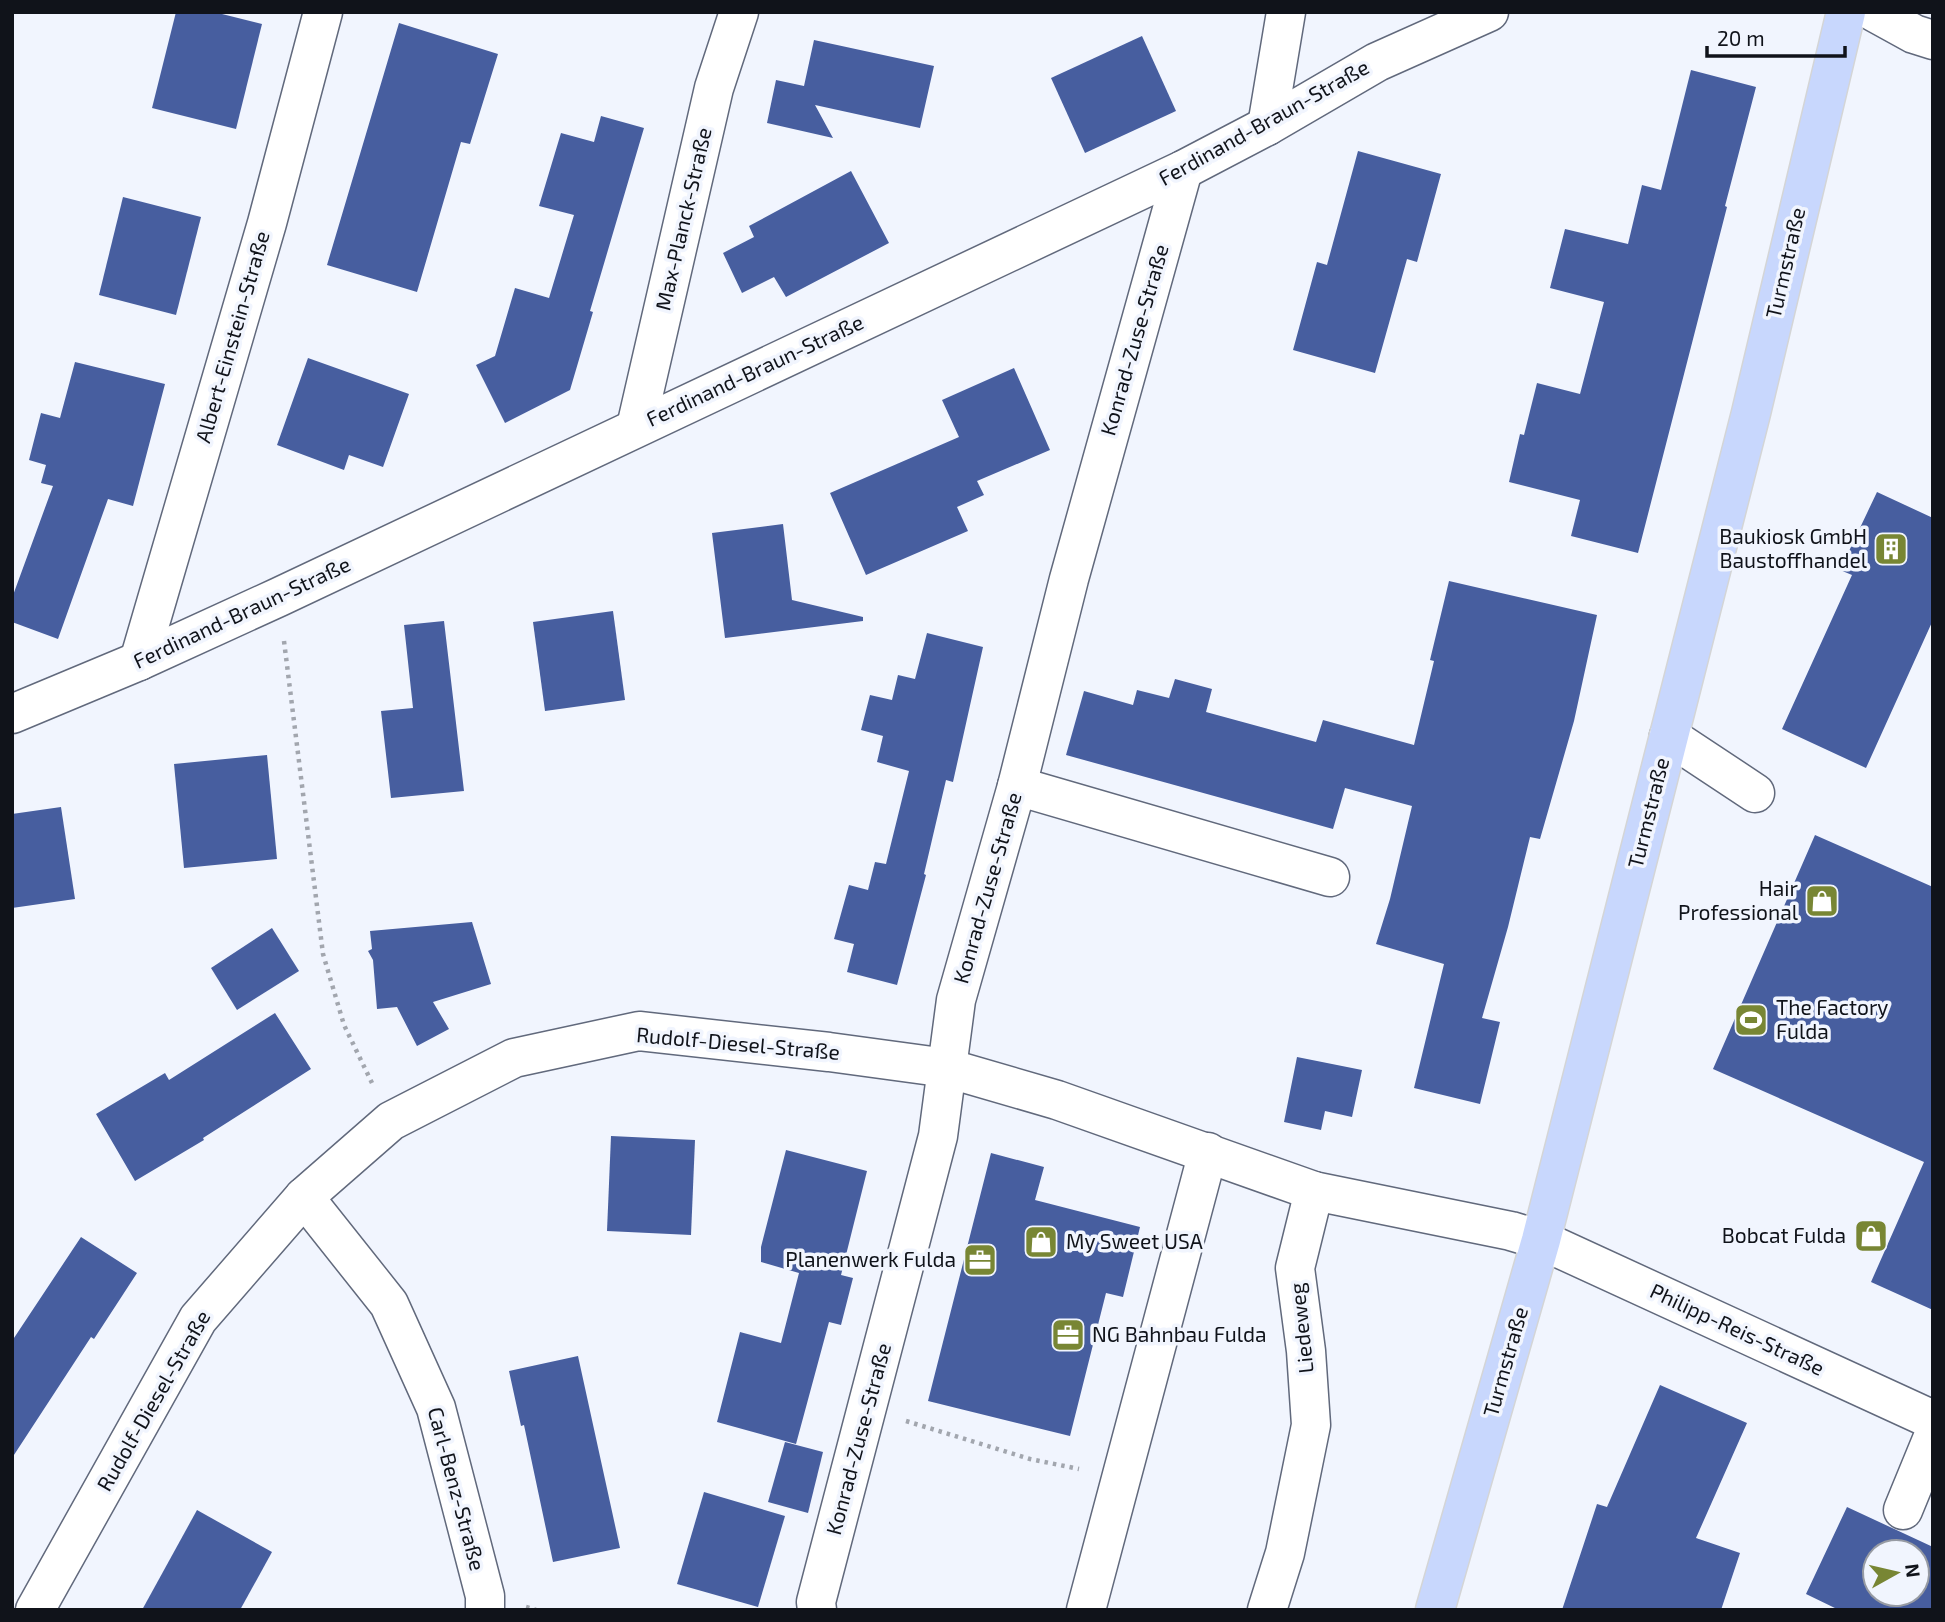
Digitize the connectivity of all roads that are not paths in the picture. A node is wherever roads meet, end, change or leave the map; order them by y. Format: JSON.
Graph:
{"nodes":[{"id":1,"x":323,"y":12,"type":"edge"},
{"id":2,"x":739,"y":12,"type":"edge"},
{"id":3,"x":1286,"y":12,"type":"edge"},
{"id":4,"x":1489,"y":12,"type":"edge"},
{"id":5,"x":1846,"y":12,"type":"edge"},
{"id":6,"x":1874,"y":12,"type":"edge"},
{"id":7,"x":1933,"y":40,"type":"edge"},
{"id":8,"x":1267,"y":126,"type":"junction"},
{"id":9,"x":1183,"y":170,"type":"junction"},
{"id":10,"x":636,"y":427,"type":"junction"},
{"id":11,"x":139,"y":661,"type":"junction"},
{"id":12,"x":12,"y":713,"type":"edge"},
{"id":13,"x":1669,"y":736,"type":"junction"},
{"id":14,"x":1017,"y":786,"type":"junction"},
{"id":15,"x":1755,"y":793,"type":"dead end"},
{"id":16,"x":1330,"y":877,"type":"dead end"},
{"id":17,"x":947,"y":1068,"type":"junction"},
{"id":18,"x":1208,"y":1152,"type":"junction"},
{"id":19,"x":1314,"y":1191,"type":"junction"},
{"id":20,"x":304,"y":1196,"type":"junction"},
{"id":21,"x":1541,"y":1240,"type":"junction"},
{"id":22,"x":1933,"y":1420,"type":"edge"},
{"id":23,"x":1933,"y":1437,"type":"edge"},
{"id":24,"x":1903,"y":1510,"type":"dead end"},
{"id":25,"x":34,"y":1610,"type":"edge"},
{"id":26,"x":485,"y":1610,"type":"edge"},
{"id":27,"x":817,"y":1610,"type":"edge"},
{"id":28,"x":1086,"y":1610,"type":"edge"},
{"id":29,"x":1267,"y":1610,"type":"edge"},
{"id":30,"x":1435,"y":1610,"type":"edge"}],
"edges":[{"from":1,"to":11,"type":"street","name":"Albert-Einstein-Straße"},
{"from":2,"to":10,"type":"street","name":"Max-Planck-Straße"},
{"from":3,"to":8,"type":"street"},
{"from":4,"to":8,"type":"street","name":"Ferdinand-Braun-Straße"},
{"from":5,"to":13,"type":"main road","name":"Turmstraße"},
{"from":6,"to":7,"type":"street"},
{"from":8,"to":9,"type":"street","name":"Ferdinand-Braun-Straße"},
{"from":9,"to":10,"type":"street","name":"Ferdinand-Braun-Straße"},
{"from":9,"to":14,"type":"street","name":"Konrad-Zuse-Straße"},
{"from":10,"to":11,"type":"street","name":"Ferdinand-Braun-Straße"},
{"from":11,"to":12,"type":"street","name":"Ferdinand-Braun-Straße"},
{"from":13,"to":15,"type":"street"},
{"from":13,"to":21,"type":"main road","name":"Turmstraße"},
{"from":14,"to":16,"type":"street"},
{"from":14,"to":17,"type":"street","name":"Konrad-Zuse-Straße"},
{"from":17,"to":18,"type":"street","name":"Rudolf-Diesel-Straße"},
{"from":17,"to":20,"type":"street","name":"Rudolf-Diesel-Straße"},
{"from":17,"to":27,"type":"street","name":"Konrad-Zuse-Straße"},
{"from":18,"to":19,"type":"street","name":"Rudolf-Diesel-Straße"},
{"from":18,"to":28,"type":"street"},
{"from":19,"to":21,"type":"street"},
{"from":19,"to":29,"type":"street","name":"Liedeweg"},
{"from":20,"to":25,"type":"street","name":"Rudolf-Diesel-Straße"},
{"from":20,"to":26,"type":"street","name":"Carl-Benz-Straße"},
{"from":21,"to":22,"type":"street","name":"Philipp-Reis-Straße"},
{"from":21,"to":30,"type":"main road","name":"Turmstraße"},
{"from":23,"to":24,"type":"street"}]}
